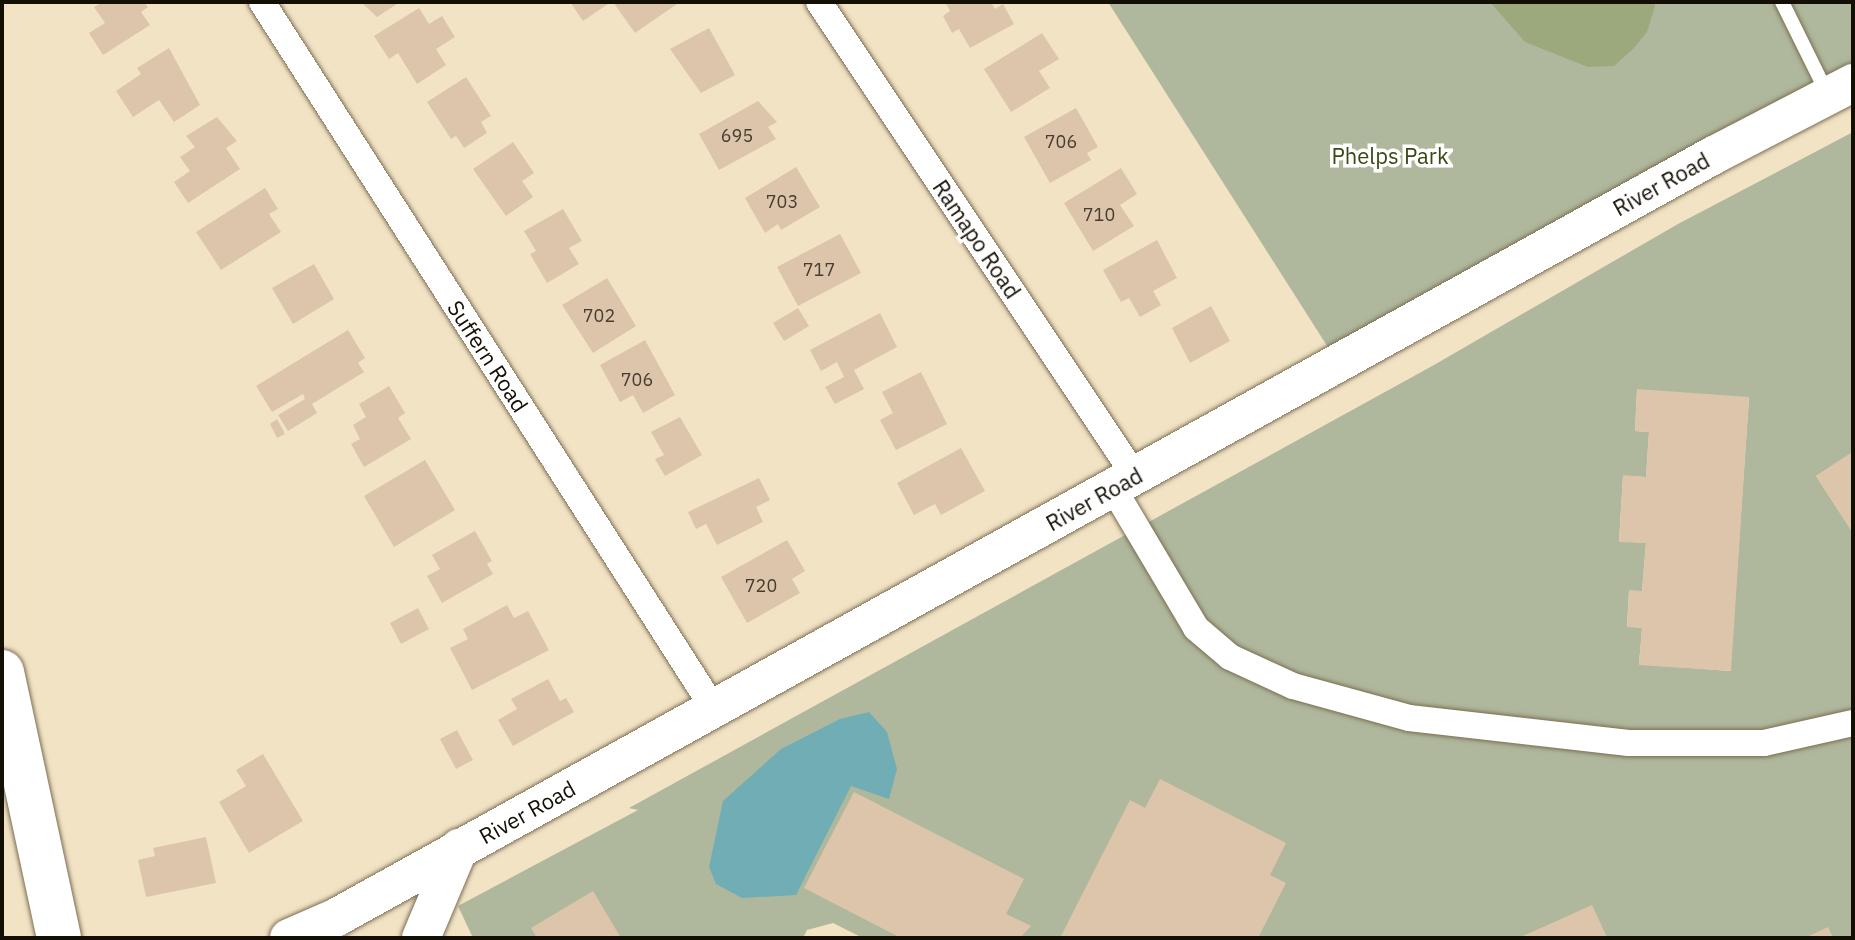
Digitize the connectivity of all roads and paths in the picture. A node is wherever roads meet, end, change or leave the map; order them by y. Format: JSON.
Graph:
{"nodes":[{"id":1,"x":262,"y":2,"type":"edge"},
{"id":2,"x":819,"y":2,"type":"edge"},
{"id":3,"x":1782,"y":2,"type":"edge"},
{"id":4,"x":1840,"y":89,"type":"edge"},
{"id":5,"x":1124,"y":482,"type":"junction"},
{"id":6,"x":2,"y":672,"type":"edge"},
{"id":7,"x":714,"y":709,"type":"junction"},
{"id":8,"x":1853,"y":723,"type":"edge"},
{"id":9,"x":459,"y":848,"type":"junction"},
{"id":10,"x":343,"y":927,"type":"edge"},
{"id":11,"x":59,"y":938,"type":"edge"},
{"id":12,"x":291,"y":938,"type":"edge"},
{"id":13,"x":421,"y":938,"type":"edge"}],
"edges":[{"from":1,"to":7,"type":"street","name":"Suffern Road"},
{"from":2,"to":5,"type":"street","name":"Ramapo Road"},
{"from":3,"to":4,"type":"lane"},
{"from":4,"to":5,"type":"main road","name":"River Road"},
{"from":5,"to":7,"type":"main road","name":"River Road"},
{"from":5,"to":8,"type":"street","name":"Ramapo Road"},
{"from":6,"to":11,"type":"highway"},
{"from":7,"to":9,"type":"main road","name":"River Road"},
{"from":9,"to":10,"type":"main road","name":"River Road"},
{"from":9,"to":13,"type":"main road"},
{"from":10,"to":12,"type":"main road","name":"River Road"}]}
